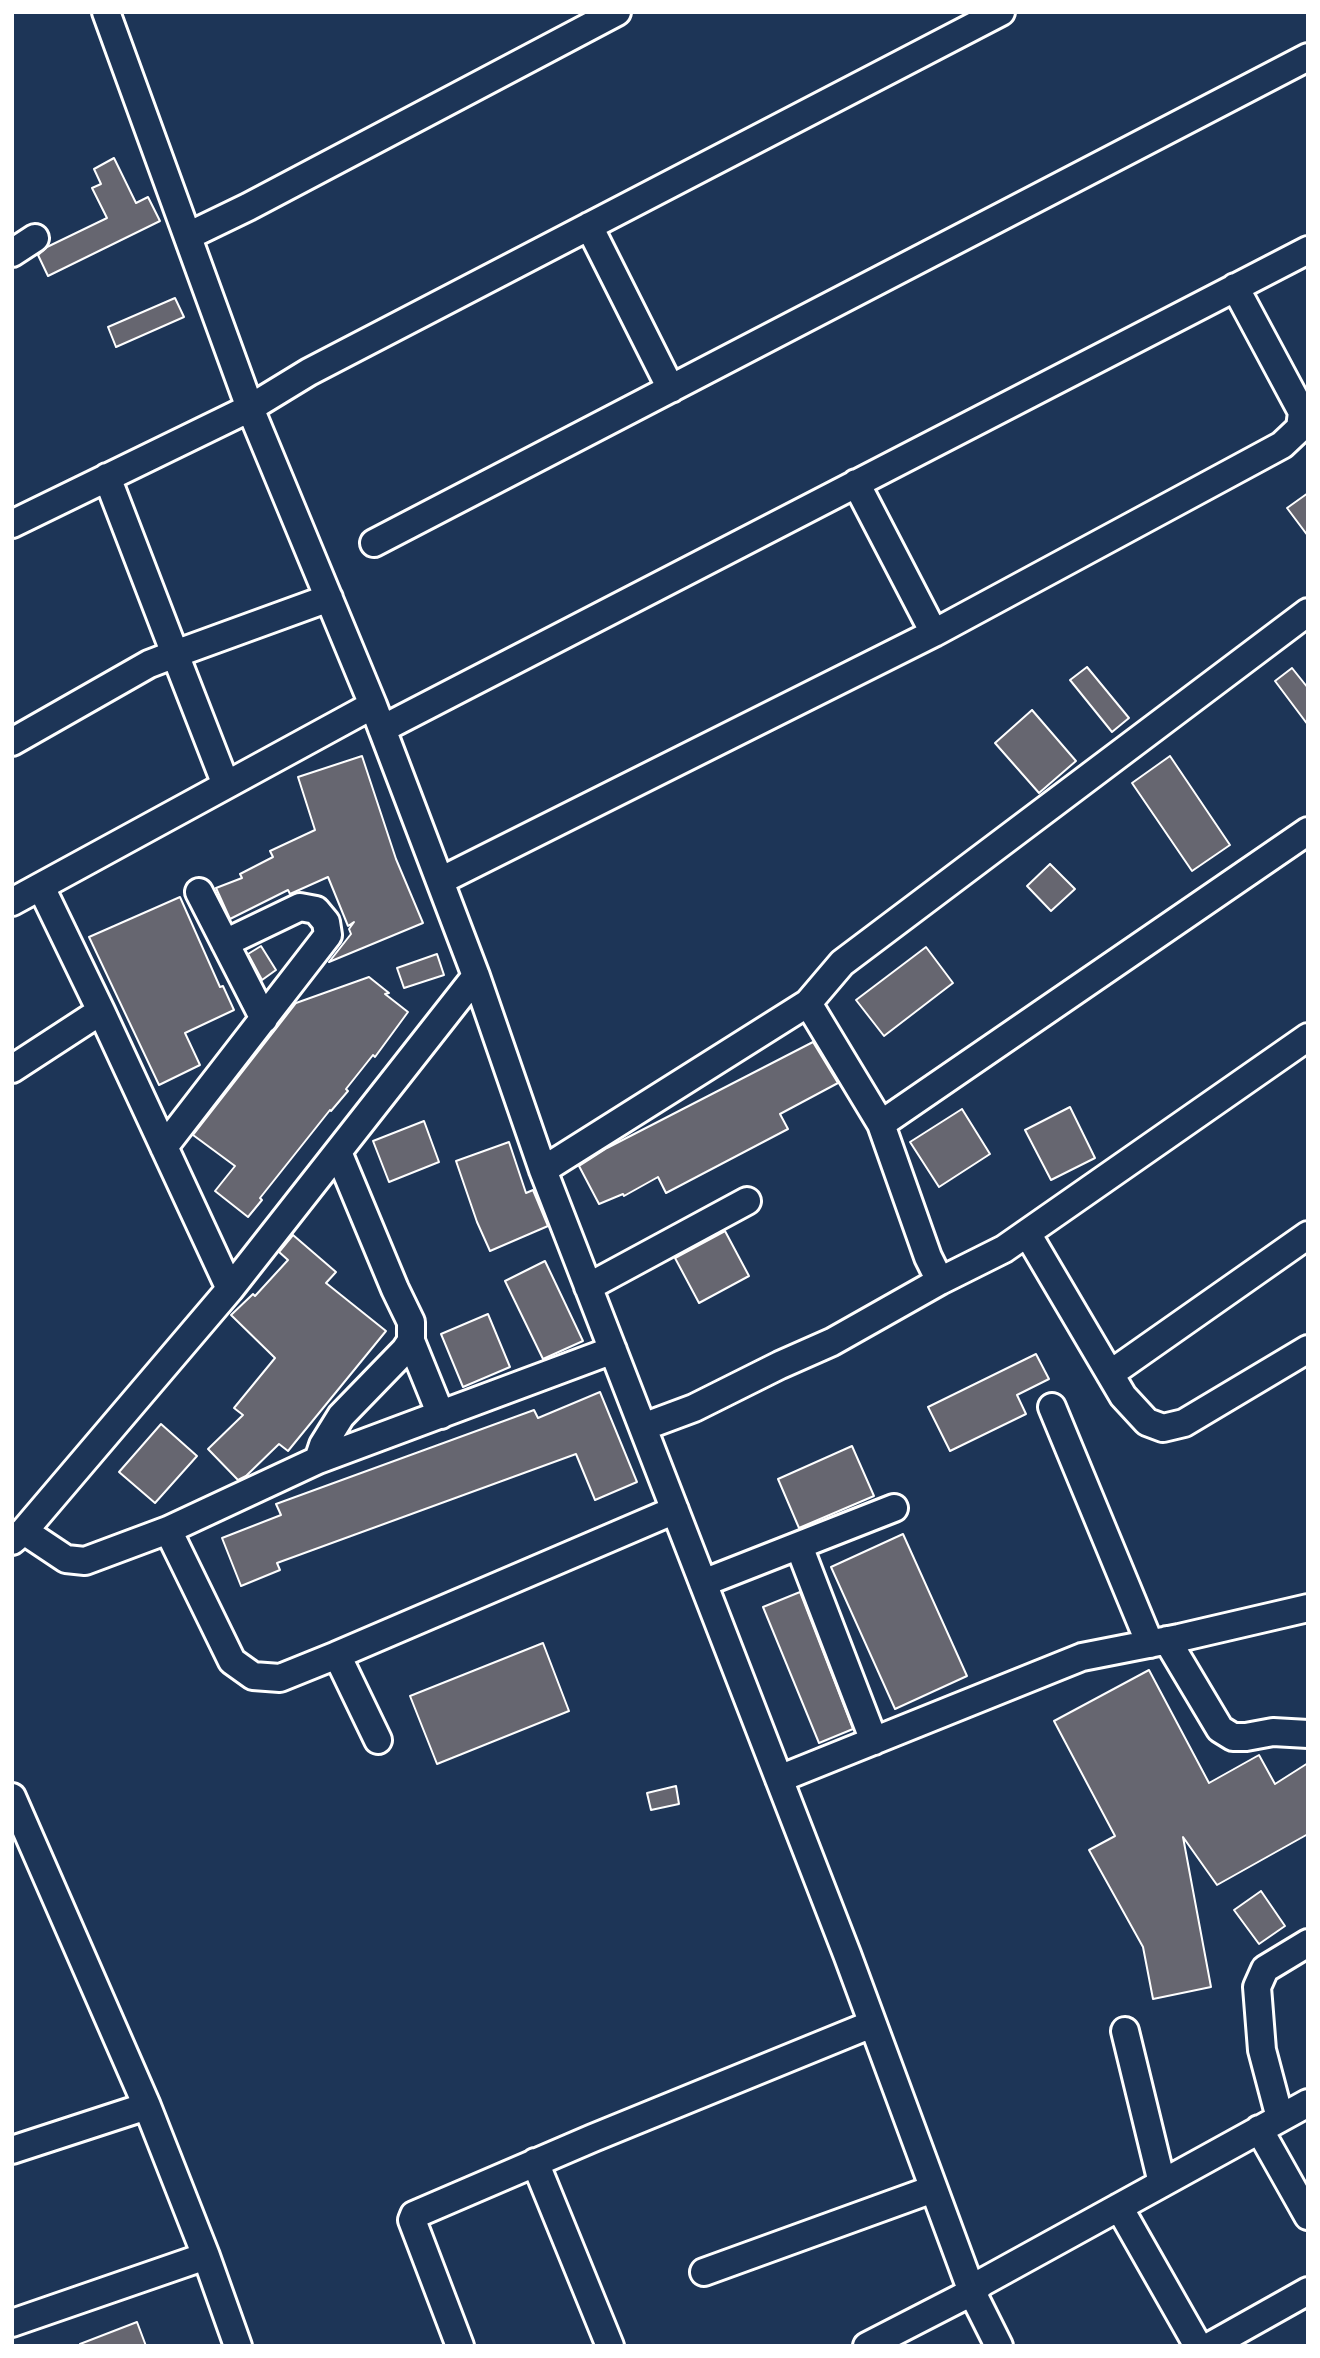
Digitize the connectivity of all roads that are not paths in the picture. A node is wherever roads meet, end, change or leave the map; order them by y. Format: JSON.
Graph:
{"nodes":[{"id":1,"x":106,"y":12,"type":"edge"},
{"id":2,"x":617,"y":12,"type":"edge"},
{"id":3,"x":1001,"y":12,"type":"edge"},
{"id":4,"x":1308,"y":57,"type":"edge"},
{"id":5,"x":589,"y":226,"type":"junction"},
{"id":6,"x":188,"y":236,"type":"junction"},
{"id":7,"x":35,"y":238,"type":"dead end"},
{"id":8,"x":1308,"y":250,"type":"edge"},
{"id":9,"x":12,"y":253,"type":"edge"},
{"id":10,"x":1235,"y":288,"type":"junction"},
{"id":11,"x":671,"y":389,"type":"junction"},
{"id":12,"x":250,"y":408,"type":"junction"},
{"id":13,"x":107,"y":477,"type":"junction"},
{"id":14,"x":856,"y":483,"type":"junction"},
{"id":15,"x":12,"y":524,"type":"edge"},
{"id":16,"x":374,"y":543,"type":"dead end"},
{"id":17,"x":329,"y":598,"type":"junction"},
{"id":18,"x":1308,"y":612,"type":"edge"},
{"id":19,"x":934,"y":633,"type":"junction"},
{"id":20,"x":175,"y":654,"type":"junction"},
{"id":21,"x":378,"y":717,"type":"junction"},
{"id":22,"x":12,"y":742,"type":"edge"},
{"id":23,"x":226,"y":785,"type":"junction"},
{"id":24,"x":1308,"y":831,"type":"edge"},
{"id":25,"x":439,"y":881,"type":"junction"},
{"id":26,"x":41,"y":887,"type":"junction"},
{"id":27,"x":199,"y":892,"type":"dead end"},
{"id":28,"x":12,"y":902,"type":"edge"},
{"id":29,"x":225,"y":943,"type":"junction"},
{"id":30,"x":476,"y":976,"type":"junction"},
{"id":31,"x":808,"y":1003,"type":"junction"},
{"id":32,"x":102,"y":1010,"type":"junction"},
{"id":33,"x":264,"y":1019,"type":"junction"},
{"id":34,"x":1308,"y":1037,"type":"edge"},
{"id":35,"x":12,"y":1069,"type":"edge"},
{"id":36,"x":881,"y":1125,"type":"junction"},
{"id":37,"x":164,"y":1147,"type":"junction"},
{"id":38,"x":338,"y":1152,"type":"junction"},
{"id":39,"x":543,"y":1170,"type":"junction"},
{"id":40,"x":747,"y":1201,"type":"dead end"},
{"id":41,"x":1027,"y":1233,"type":"junction"},
{"id":42,"x":1308,"y":1235,"type":"edge"},
{"id":43,"x":940,"y":1281,"type":"junction"},
{"id":44,"x":588,"y":1287,"type":"junction"},
{"id":45,"x":230,"y":1289,"type":"junction"},
{"id":46,"x":411,"y":1341,"type":"junction"},
{"id":47,"x":1308,"y":1349,"type":"edge"},
{"id":48,"x":613,"y":1350,"type":"junction"},
{"id":49,"x":1110,"y":1374,"type":"junction"},
{"id":50,"x":1052,"y":1406,"type":"dead end"},
{"id":51,"x":441,"y":1415,"type":"junction"},
{"id":52,"x":643,"y":1427,"type":"junction"},
{"id":53,"x":318,"y":1460,"type":"junction"},
{"id":54,"x":894,"y":1508,"type":"dead end"},
{"id":55,"x":675,"y":1510,"type":"junction"},
{"id":56,"x":168,"y":1530,"type":"junction"},
{"id":57,"x":18,"y":1536,"type":"edge"},
{"id":58,"x":799,"y":1546,"type":"junction"},
{"id":59,"x":703,"y":1583,"type":"junction"},
{"id":60,"x":1308,"y":1608,"type":"edge"},
{"id":61,"x":1158,"y":1642,"type":"junction"},
{"id":62,"x":337,"y":1655,"type":"junction"},
{"id":63,"x":1308,"y":1734,"type":"edge"},
{"id":64,"x":378,"y":1740,"type":"dead end"},
{"id":65,"x":874,"y":1741,"type":"junction"},
{"id":66,"x":779,"y":1779,"type":"junction"},
{"id":67,"x":12,"y":1797,"type":"edge"},
{"id":68,"x":1308,"y":1943,"type":"edge"},
{"id":69,"x":872,"y":2024,"type":"junction"},
{"id":70,"x":1125,"y":2031,"type":"dead end"},
{"id":71,"x":1308,"y":2103,"type":"edge"},
{"id":72,"x":147,"y":2106,"type":"junction"},
{"id":73,"x":1270,"y":2123,"type":"junction"},
{"id":74,"x":12,"y":2150,"type":"edge"},
{"id":75,"x":536,"y":2162,"type":"junction"},
{"id":76,"x":1162,"y":2183,"type":"junction"},
{"id":77,"x":933,"y":2189,"type":"junction"},
{"id":78,"x":1119,"y":2207,"type":"junction"},
{"id":79,"x":1308,"y":2216,"type":"edge"},
{"id":80,"x":206,"y":2256,"type":"junction"},
{"id":81,"x":704,"y":2273,"type":"dead end"},
{"id":82,"x":1308,"y":2291,"type":"edge"},
{"id":83,"x":972,"y":2292,"type":"junction"},
{"id":84,"x":12,"y":2323,"type":"edge"},
{"id":85,"x":238,"y":2346,"type":"edge"},
{"id":86,"x":460,"y":2346,"type":"edge"},
{"id":87,"x":610,"y":2346,"type":"edge"},
{"id":88,"x":867,"y":2346,"type":"edge"},
{"id":89,"x":999,"y":2346,"type":"edge"},
{"id":90,"x":1198,"y":2346,"type":"edge"},
{"id":91,"x":1210,"y":2346,"type":"edge"}],
"edges":[{"from":1,"to":6,"type":"street"},
{"from":2,"to":6,"type":"street"},
{"from":3,"to":5,"type":"street"},
{"from":4,"to":11,"type":"street"},
{"from":5,"to":11,"type":"street"},
{"from":5,"to":12,"type":"street"},
{"from":6,"to":12,"type":"street"},
{"from":7,"to":9,"type":"street"},
{"from":8,"to":10,"type":"street"},
{"from":10,"to":14,"type":"street"},
{"from":10,"to":19,"type":"street"},
{"from":11,"to":16,"type":"street"},
{"from":12,"to":13,"type":"street"},
{"from":12,"to":17,"type":"street"},
{"from":13,"to":15,"type":"street"},
{"from":13,"to":20,"type":"street"},
{"from":14,"to":19,"type":"street"},
{"from":14,"to":21,"type":"street"},
{"from":17,"to":20,"type":"street"},
{"from":17,"to":21,"type":"street"},
{"from":18,"to":31,"type":"street"},
{"from":19,"to":25,"type":"street"},
{"from":20,"to":22,"type":"street"},
{"from":20,"to":23,"type":"street"},
{"from":21,"to":23,"type":"street"},
{"from":21,"to":25,"type":"street"},
{"from":23,"to":26,"type":"street"},
{"from":24,"to":36,"type":"street"},
{"from":25,"to":30,"type":"street"},
{"from":26,"to":28,"type":"street"},
{"from":26,"to":32,"type":"street"},
{"from":27,"to":29,"type":"street"},
{"from":29,"to":33,"type":"street"},
{"from":29,"to":33,"type":"street"},
{"from":30,"to":38,"type":"street"},
{"from":30,"to":39,"type":"street"},
{"from":31,"to":36,"type":"street"},
{"from":31,"to":39,"type":"street"},
{"from":32,"to":35,"type":"street"},
{"from":32,"to":37,"type":"street"},
{"from":33,"to":37,"type":"street"},
{"from":34,"to":41,"type":"street"},
{"from":36,"to":43,"type":"street"},
{"from":37,"to":45,"type":"street"},
{"from":38,"to":45,"type":"street"},
{"from":38,"to":46,"type":"street"},
{"from":39,"to":44,"type":"street"},
{"from":40,"to":44,"type":"street"},
{"from":41,"to":43,"type":"street"},
{"from":41,"to":49,"type":"street"},
{"from":42,"to":49,"type":"street"},
{"from":43,"to":52,"type":"street"},
{"from":44,"to":48,"type":"street"},
{"from":45,"to":57,"type":"street"},
{"from":46,"to":51,"type":"street"},
{"from":46,"to":53,"type":"street"},
{"from":47,"to":49,"type":"street"},
{"from":48,"to":51,"type":"street"},
{"from":48,"to":52,"type":"street"},
{"from":50,"to":61,"type":"street"},
{"from":51,"to":53,"type":"street"},
{"from":52,"to":55,"type":"street"},
{"from":53,"to":56,"type":"street"},
{"from":54,"to":58,"type":"street"},
{"from":55,"to":59,"type":"street"},
{"from":55,"to":62,"type":"street"},
{"from":56,"to":57,"type":"street"},
{"from":56,"to":62,"type":"street"},
{"from":58,"to":59,"type":"street"},
{"from":58,"to":65,"type":"street"},
{"from":59,"to":66,"type":"street"},
{"from":60,"to":61,"type":"street"},
{"from":61,"to":63,"type":"street"},
{"from":61,"to":65,"type":"street"},
{"from":62,"to":64,"type":"street"},
{"from":65,"to":66,"type":"street"},
{"from":66,"to":69,"type":"street"},
{"from":67,"to":72,"type":"street"},
{"from":68,"to":73,"type":"street"},
{"from":69,"to":75,"type":"street"},
{"from":69,"to":77,"type":"street"},
{"from":70,"to":76,"type":"street"},
{"from":71,"to":73,"type":"street"},
{"from":72,"to":74,"type":"street"},
{"from":72,"to":80,"type":"street"},
{"from":73,"to":76,"type":"street"},
{"from":73,"to":79,"type":"street"},
{"from":75,"to":86,"type":"street"},
{"from":75,"to":87,"type":"street"},
{"from":76,"to":78,"type":"street"},
{"from":77,"to":81,"type":"street"},
{"from":77,"to":83,"type":"street"},
{"from":78,"to":83,"type":"street"},
{"from":78,"to":90,"type":"street"},
{"from":80,"to":84,"type":"street"},
{"from":80,"to":85,"type":"street"},
{"from":82,"to":91,"type":"street"},
{"from":83,"to":88,"type":"street"},
{"from":83,"to":89,"type":"street"}]}
